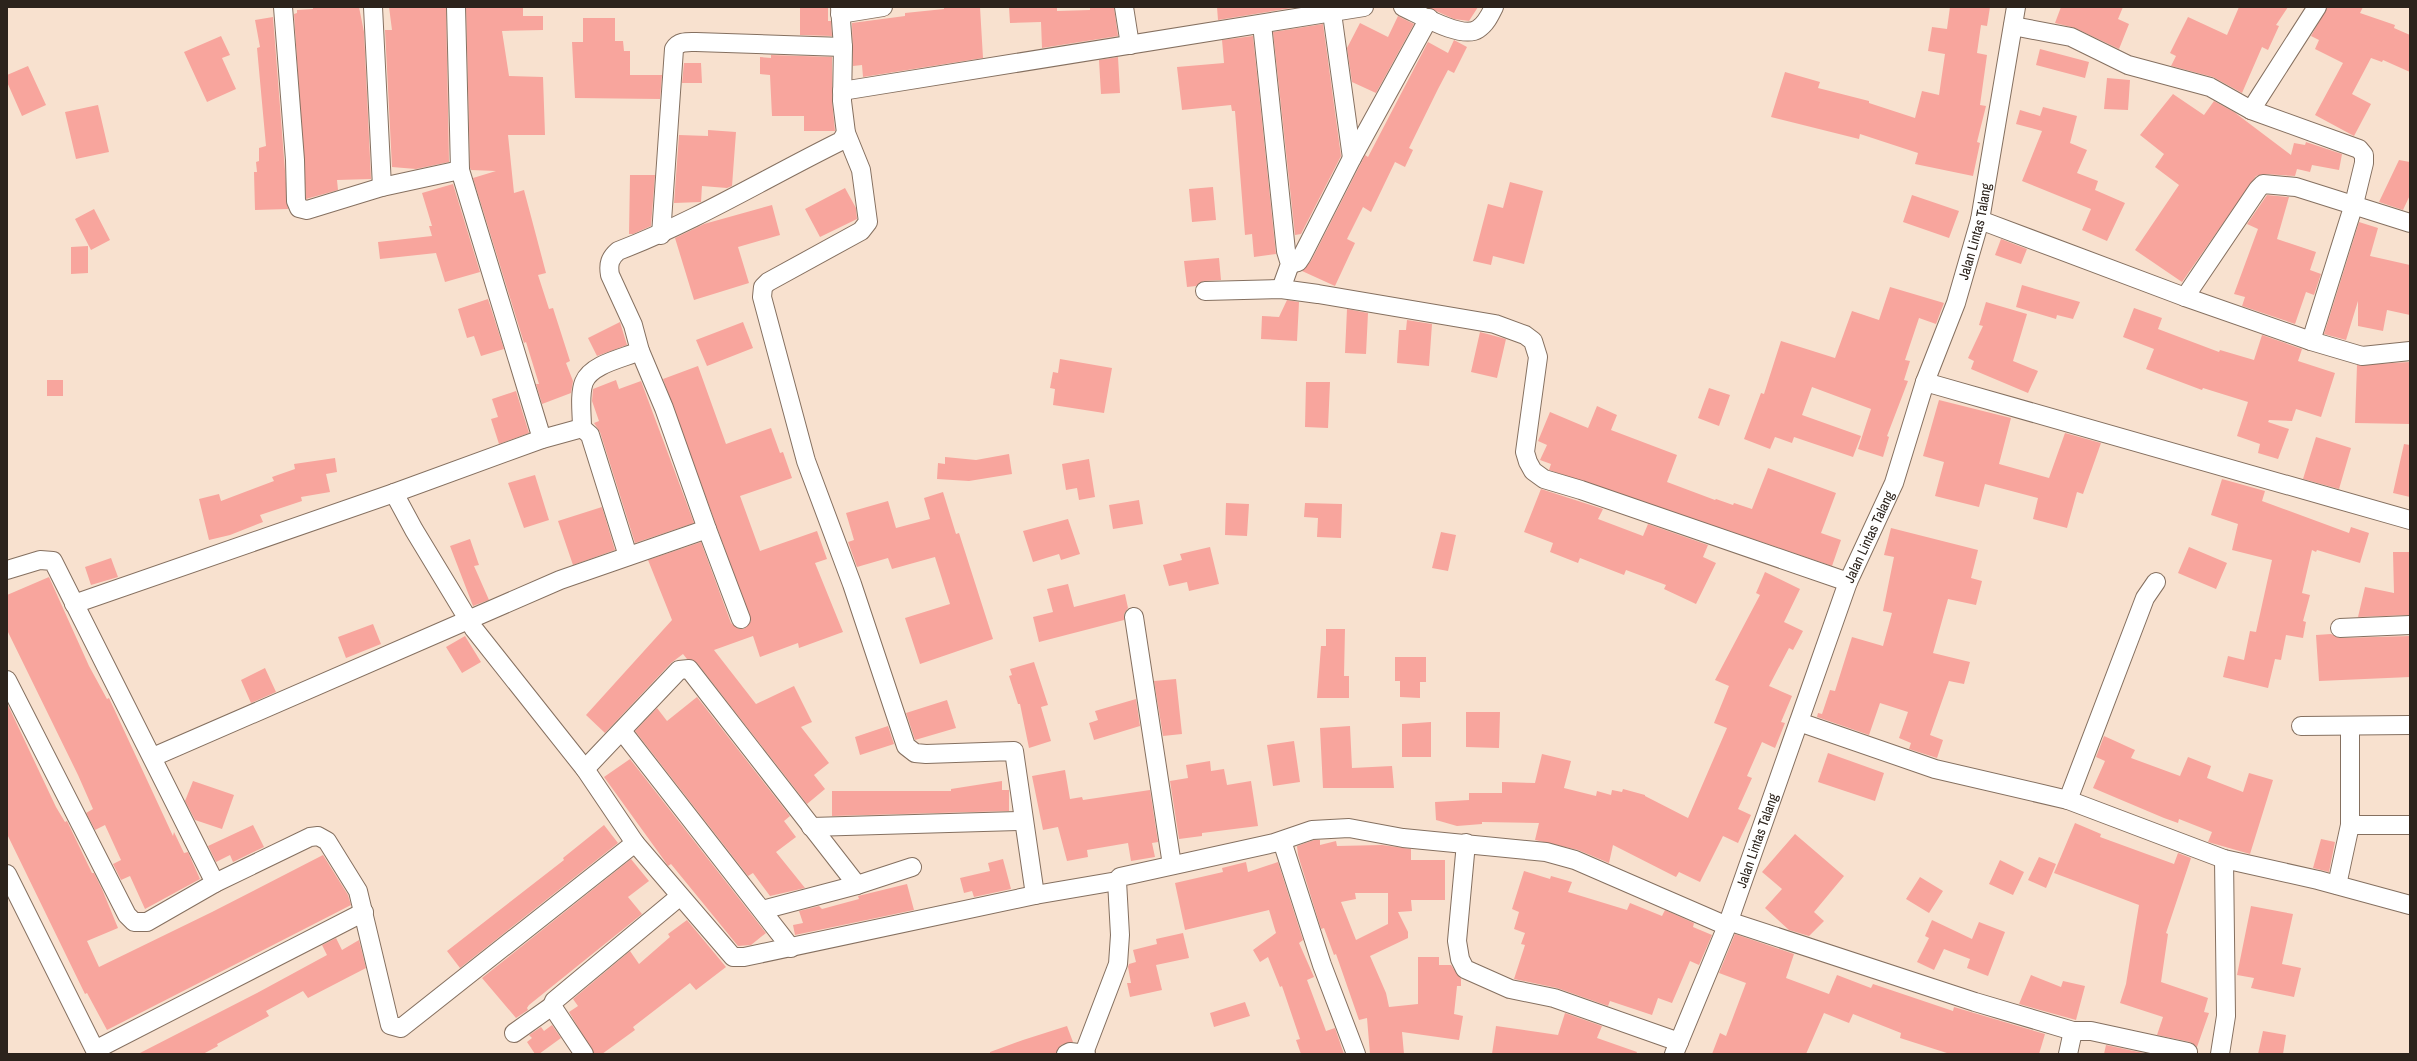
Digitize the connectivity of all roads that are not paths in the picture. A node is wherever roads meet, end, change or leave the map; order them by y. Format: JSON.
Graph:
{"nodes":[{"id":1,"x":284,"y":7,"type":"edge"},
{"id":2,"x":373,"y":7,"type":"edge"},
{"id":3,"x":456,"y":7,"type":"edge"},
{"id":4,"x":883,"y":7,"type":"edge"},
{"id":5,"x":1124,"y":7,"type":"edge"},
{"id":6,"x":1364,"y":7,"type":"edge"},
{"id":7,"x":1403,"y":7,"type":"edge"},
{"id":8,"x":1494,"y":7,"type":"edge"},
{"id":9,"x":2016,"y":7,"type":"edge"},
{"id":10,"x":2317,"y":7,"type":"edge"},
{"id":11,"x":840,"y":10,"type":"edge"},
{"id":12,"x":1332,"y":13,"type":"junction"},
{"id":13,"x":1429,"y":18,"type":"junction"},
{"id":14,"x":1262,"y":24,"type":"junction"},
{"id":15,"x":2013,"y":26,"type":"junction"},
{"id":16,"x":1130,"y":45,"type":"junction"},
{"id":17,"x":843,"y":47,"type":"junction"},
{"id":18,"x":842,"y":96,"type":"junction"},
{"id":19,"x":2251,"y":110,"type":"junction"},
{"id":20,"x":846,"y":133,"type":"junction"},
{"id":21,"x":1352,"y":158,"type":"junction"},
{"id":22,"x":460,"y":170,"type":"junction"},
{"id":23,"x":382,"y":187,"type":"junction"},
{"id":24,"x":2354,"y":204,"type":"junction"},
{"id":25,"x":1980,"y":220,"type":"junction"},
{"id":26,"x":2410,"y":223,"type":"edge"},
{"id":27,"x":661,"y":235,"type":"junction"},
{"id":28,"x":1290,"y":264,"type":"junction"},
{"id":29,"x":1281,"y":289,"type":"junction"},
{"id":30,"x":1205,"y":290,"type":"dead end"},
{"id":31,"x":2185,"y":297,"type":"junction"},
{"id":32,"x":2311,"y":341,"type":"junction"},
{"id":33,"x":640,"y":351,"type":"junction"},
{"id":34,"x":2410,"y":351,"type":"edge"},
{"id":35,"x":1925,"y":382,"type":"junction"},
{"id":36,"x":582,"y":428,"type":"junction"},
{"id":37,"x":542,"y":439,"type":"junction"},
{"id":38,"x":394,"y":493,"type":"junction"},
{"id":39,"x":2410,"y":520,"type":"edge"},
{"id":40,"x":707,"y":529,"type":"junction"},
{"id":41,"x":628,"y":556,"type":"junction"},
{"id":42,"x":7,"y":570,"type":"edge"},
{"id":43,"x":1848,"y":582,"type":"junction"},
{"id":44,"x":2156,"y":582,"type":"dead end"},
{"id":45,"x":74,"y":604,"type":"junction"},
{"id":46,"x":1134,"y":617,"type":"dead end"},
{"id":47,"x":469,"y":619,"type":"junction"},
{"id":48,"x":741,"y":619,"type":"dead end"},
{"id":49,"x":2410,"y":625,"type":"edge"},
{"id":50,"x":2340,"y":628,"type":"dead end"},
{"id":51,"x":7,"y":680,"type":"edge"},
{"id":52,"x":1799,"y":722,"type":"junction"},
{"id":53,"x":2410,"y":725,"type":"edge"},
{"id":54,"x":2301,"y":726,"type":"dead end"},
{"id":55,"x":2350,"y":726,"type":"junction"},
{"id":56,"x":622,"y":731,"type":"junction"},
{"id":57,"x":153,"y":757,"type":"junction"},
{"id":58,"x":585,"y":769,"type":"junction"},
{"id":59,"x":2068,"y":800,"type":"junction"},
{"id":60,"x":1022,"y":821,"type":"junction"},
{"id":61,"x":2350,"y":825,"type":"junction"},
{"id":62,"x":2410,"y":825,"type":"edge"},
{"id":63,"x":811,"y":827,"type":"junction"},
{"id":64,"x":1282,"y":841,"type":"junction"},
{"id":65,"x":635,"y":843,"type":"junction"},
{"id":66,"x":1466,"y":843,"type":"junction"},
{"id":67,"x":2224,"y":859,"type":"junction"},
{"id":68,"x":1172,"y":865,"type":"junction"},
{"id":69,"x":912,"y":867,"type":"dead end"},
{"id":70,"x":7,"y":874,"type":"edge"},
{"id":71,"x":1117,"y":881,"type":"junction"},
{"id":72,"x":215,"y":883,"type":"junction"},
{"id":73,"x":857,"y":885,"type":"junction"},
{"id":74,"x":2337,"y":885,"type":"junction"},
{"id":75,"x":1034,"y":895,"type":"junction"},
{"id":76,"x":679,"y":897,"type":"junction"},
{"id":77,"x":2410,"y":905,"type":"edge"},
{"id":78,"x":762,"y":910,"type":"junction"},
{"id":79,"x":364,"y":912,"type":"junction"},
{"id":80,"x":1728,"y":923,"type":"junction"},
{"id":81,"x":791,"y":948,"type":"junction"},
{"id":82,"x":552,"y":1006,"type":"junction"},
{"id":83,"x":2073,"y":1031,"type":"junction"},
{"id":84,"x":514,"y":1033,"type":"dead end"},
{"id":85,"x":1676,"y":1048,"type":"edge"},
{"id":86,"x":96,"y":1052,"type":"edge"},
{"id":87,"x":2188,"y":1052,"type":"dead end"},
{"id":88,"x":1085,"y":1053,"type":"edge"},
{"id":89,"x":584,"y":1054,"type":"edge"},
{"id":90,"x":1066,"y":1054,"type":"edge"},
{"id":91,"x":1356,"y":1054,"type":"edge"},
{"id":92,"x":2068,"y":1054,"type":"edge"},
{"id":93,"x":2220,"y":1054,"type":"edge"}],
"edges":[{"from":1,"to":23,"type":"street"},
{"from":2,"to":23,"type":"street"},
{"from":3,"to":22,"type":"street"},
{"from":4,"to":11,"type":"street"},
{"from":5,"to":16,"type":"street"},
{"from":6,"to":12,"type":"street"},
{"from":7,"to":13,"type":"street"},
{"from":8,"to":13,"type":"street"},
{"from":9,"to":15,"type":"street","name":"Jalan Lintas Talang"},
{"from":10,"to":19,"type":"street"},
{"from":11,"to":17,"type":"street"},
{"from":12,"to":14,"type":"street"},
{"from":12,"to":21,"type":"street"},
{"from":13,"to":21,"type":"street"},
{"from":14,"to":16,"type":"street"},
{"from":14,"to":28,"type":"street"},
{"from":15,"to":19,"type":"street"},
{"from":15,"to":25,"type":"street","name":"Jalan Lintas Talang"},
{"from":16,"to":18,"type":"street"},
{"from":17,"to":18,"type":"street"},
{"from":17,"to":27,"type":"street"},
{"from":18,"to":20,"type":"street"},
{"from":19,"to":24,"type":"street"},
{"from":20,"to":27,"type":"street"},
{"from":20,"to":60,"type":"street"},
{"from":21,"to":28,"type":"street"},
{"from":22,"to":23,"type":"street"},
{"from":22,"to":37,"type":"street"},
{"from":24,"to":26,"type":"street"},
{"from":24,"to":31,"type":"street"},
{"from":24,"to":32,"type":"street"},
{"from":25,"to":31,"type":"street"},
{"from":25,"to":35,"type":"street","name":"Jalan Lintas Talang"},
{"from":27,"to":33,"type":"street"},
{"from":28,"to":29,"type":"street"},
{"from":29,"to":30,"type":"street"},
{"from":29,"to":43,"type":"street"},
{"from":31,"to":32,"type":"street"},
{"from":32,"to":34,"type":"street"},
{"from":33,"to":36,"type":"street"},
{"from":33,"to":40,"type":"street"},
{"from":35,"to":39,"type":"street"},
{"from":35,"to":43,"type":"street","name":"Jalan Lintas Talang"},
{"from":36,"to":37,"type":"street"},
{"from":36,"to":41,"type":"street"},
{"from":37,"to":38,"type":"street"},
{"from":38,"to":45,"type":"street"},
{"from":38,"to":47,"type":"street"},
{"from":40,"to":41,"type":"street"},
{"from":40,"to":48,"type":"street"},
{"from":41,"to":47,"type":"street"},
{"from":42,"to":45,"type":"street"},
{"from":43,"to":52,"type":"street","name":"Jalan Lintas Talang"},
{"from":44,"to":59,"type":"street"},
{"from":45,"to":57,"type":"street"},
{"from":46,"to":68,"type":"street"},
{"from":47,"to":57,"type":"street"},
{"from":47,"to":58,"type":"street"},
{"from":49,"to":50,"type":"street"},
{"from":51,"to":72,"type":"street"},
{"from":52,"to":59,"type":"street"},
{"from":52,"to":80,"type":"street","name":"Jalan Lintas Talang"},
{"from":53,"to":55,"type":"street"},
{"from":54,"to":55,"type":"street"},
{"from":55,"to":61,"type":"street"},
{"from":56,"to":58,"type":"street"},
{"from":56,"to":63,"type":"street"},
{"from":56,"to":78,"type":"street"},
{"from":57,"to":72,"type":"street"},
{"from":58,"to":65,"type":"street"},
{"from":59,"to":67,"type":"street"},
{"from":60,"to":63,"type":"street"},
{"from":60,"to":75,"type":"street"},
{"from":61,"to":62,"type":"street"},
{"from":61,"to":74,"type":"street"},
{"from":63,"to":73,"type":"street"},
{"from":64,"to":66,"type":"street"},
{"from":64,"to":68,"type":"street"},
{"from":64,"to":91,"type":"street"},
{"from":65,"to":76,"type":"street"},
{"from":65,"to":79,"type":"street"},
{"from":66,"to":80,"type":"street"},
{"from":66,"to":85,"type":"street"},
{"from":67,"to":74,"type":"street"},
{"from":67,"to":93,"type":"street"},
{"from":68,"to":71,"type":"street"},
{"from":69,"to":73,"type":"street"},
{"from":70,"to":86,"type":"street"},
{"from":71,"to":75,"type":"street"},
{"from":71,"to":88,"type":"street"},
{"from":72,"to":79,"type":"street"},
{"from":73,"to":78,"type":"street"},
{"from":74,"to":77,"type":"street"},
{"from":75,"to":81,"type":"street"},
{"from":76,"to":81,"type":"street"},
{"from":76,"to":82,"type":"street"},
{"from":78,"to":81,"type":"street"},
{"from":79,"to":86,"type":"street"},
{"from":80,"to":83,"type":"street"},
{"from":80,"to":85,"type":"street","name":"Jalan Lintas Talang"},
{"from":82,"to":84,"type":"street"},
{"from":82,"to":89,"type":"street"},
{"from":83,"to":87,"type":"street"},
{"from":83,"to":92,"type":"street"},
{"from":88,"to":90,"type":"street"}]}
